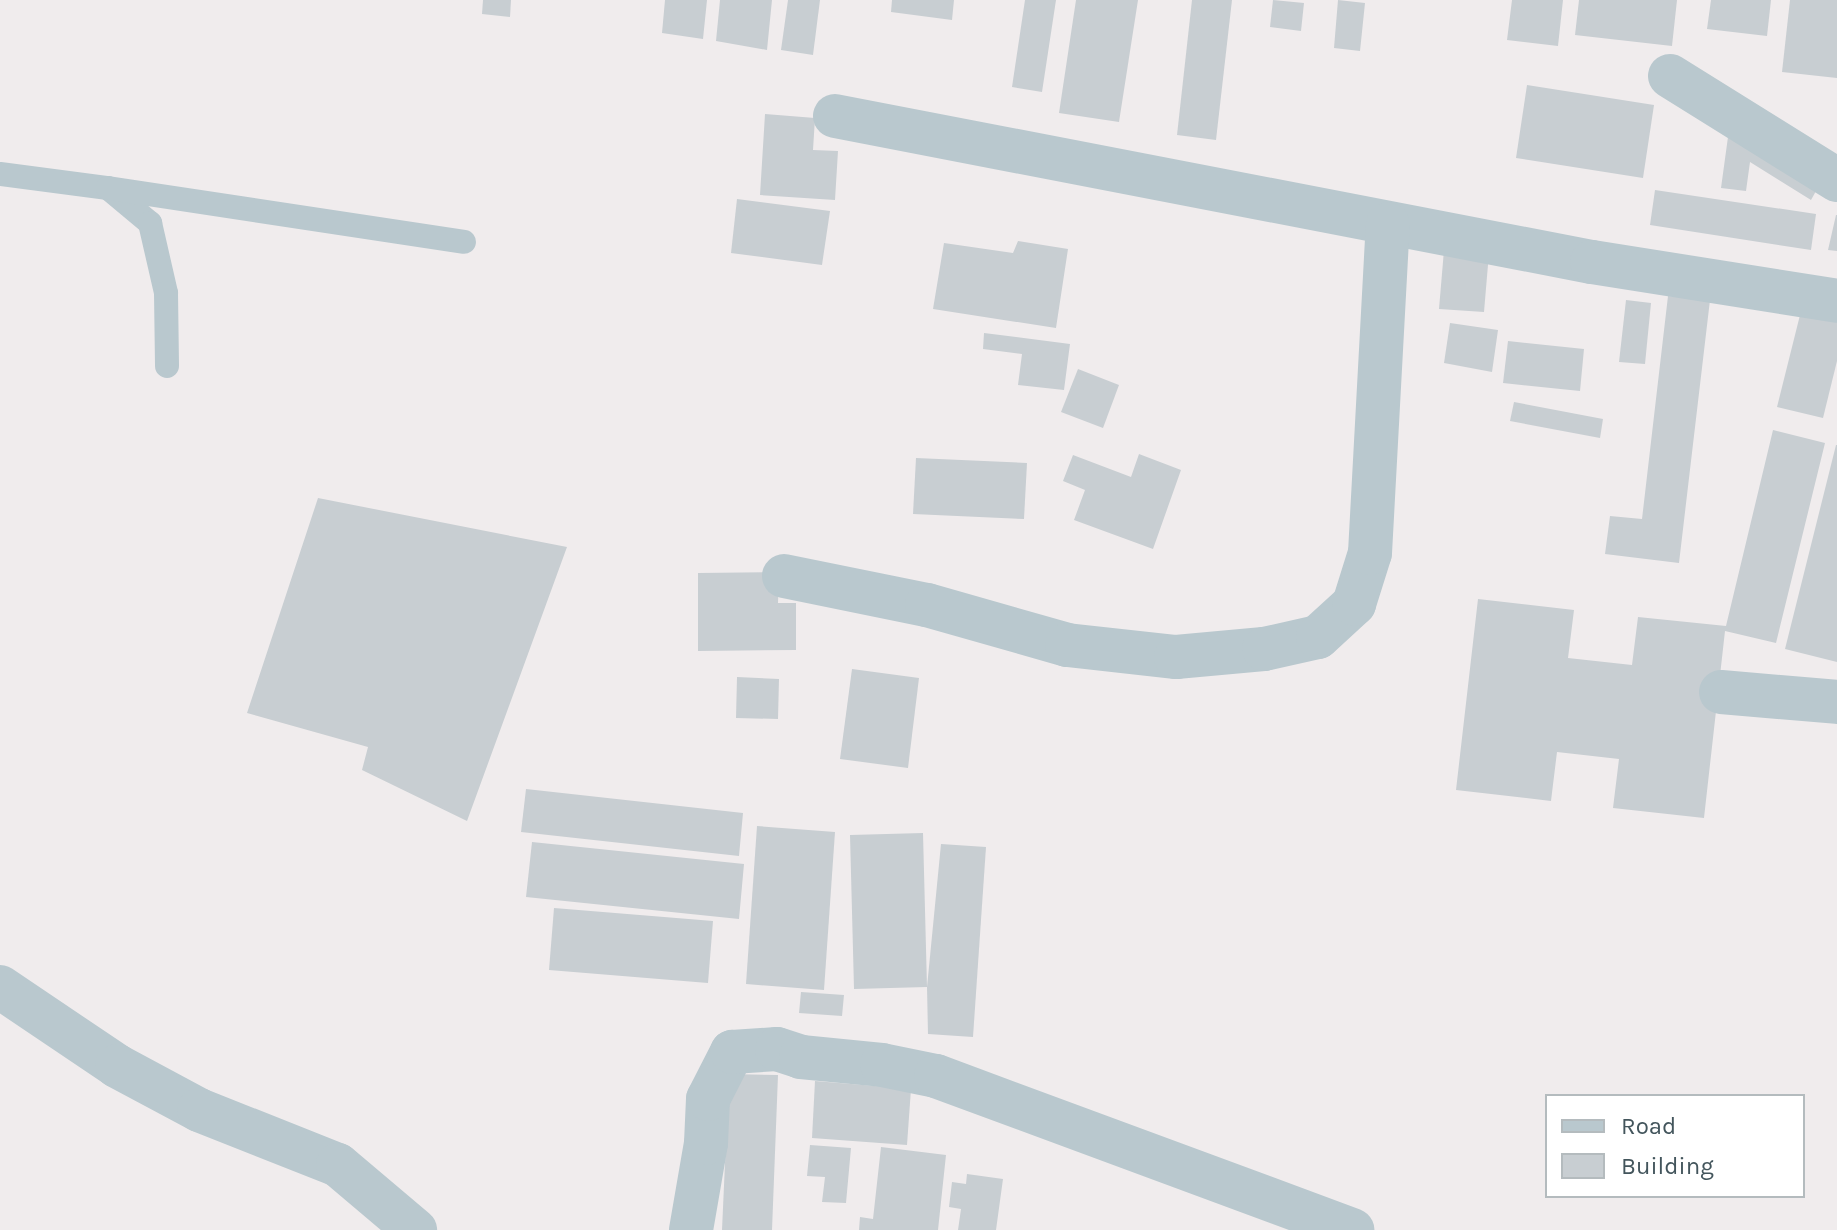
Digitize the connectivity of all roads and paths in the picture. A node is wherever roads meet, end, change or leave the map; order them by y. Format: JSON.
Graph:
{"nodes":[{"id":1,"x":1670,"y":76,"type":"dead end"},
{"id":2,"x":835,"y":116,"type":"dead end"},
{"id":3,"x":0,"y":174,"type":"edge"},
{"id":4,"x":1837,"y":180,"type":"edge"},
{"id":5,"x":108,"y":188,"type":"junction"},
{"id":6,"x":1388,"y":224,"type":"junction"},
{"id":7,"x":464,"y":242,"type":"dead end"},
{"id":8,"x":1837,"y":301,"type":"edge"},
{"id":9,"x":167,"y":366,"type":"dead end"},
{"id":10,"x":784,"y":576,"type":"dead end"},
{"id":11,"x":1721,"y":692,"type":"dead end"},
{"id":12,"x":1837,"y":702,"type":"edge"},
{"id":13,"x":0,"y":987,"type":"edge"},
{"id":14,"x":415,"y":1230,"type":"edge"},
{"id":15,"x":691,"y":1230,"type":"edge"},
{"id":16,"x":1352,"y":1230,"type":"edge"}],
"edges":[{"from":1,"to":4,"type":"street"},
{"from":2,"to":6,"type":"street"},
{"from":3,"to":5,"type":"lane"},
{"from":5,"to":7,"type":"lane"},
{"from":5,"to":9,"type":"lane"},
{"from":6,"to":8,"type":"street"},
{"from":6,"to":10,"type":"street"},
{"from":11,"to":12,"type":"street"},
{"from":13,"to":14,"type":"street"},
{"from":15,"to":16,"type":"street"}]}
